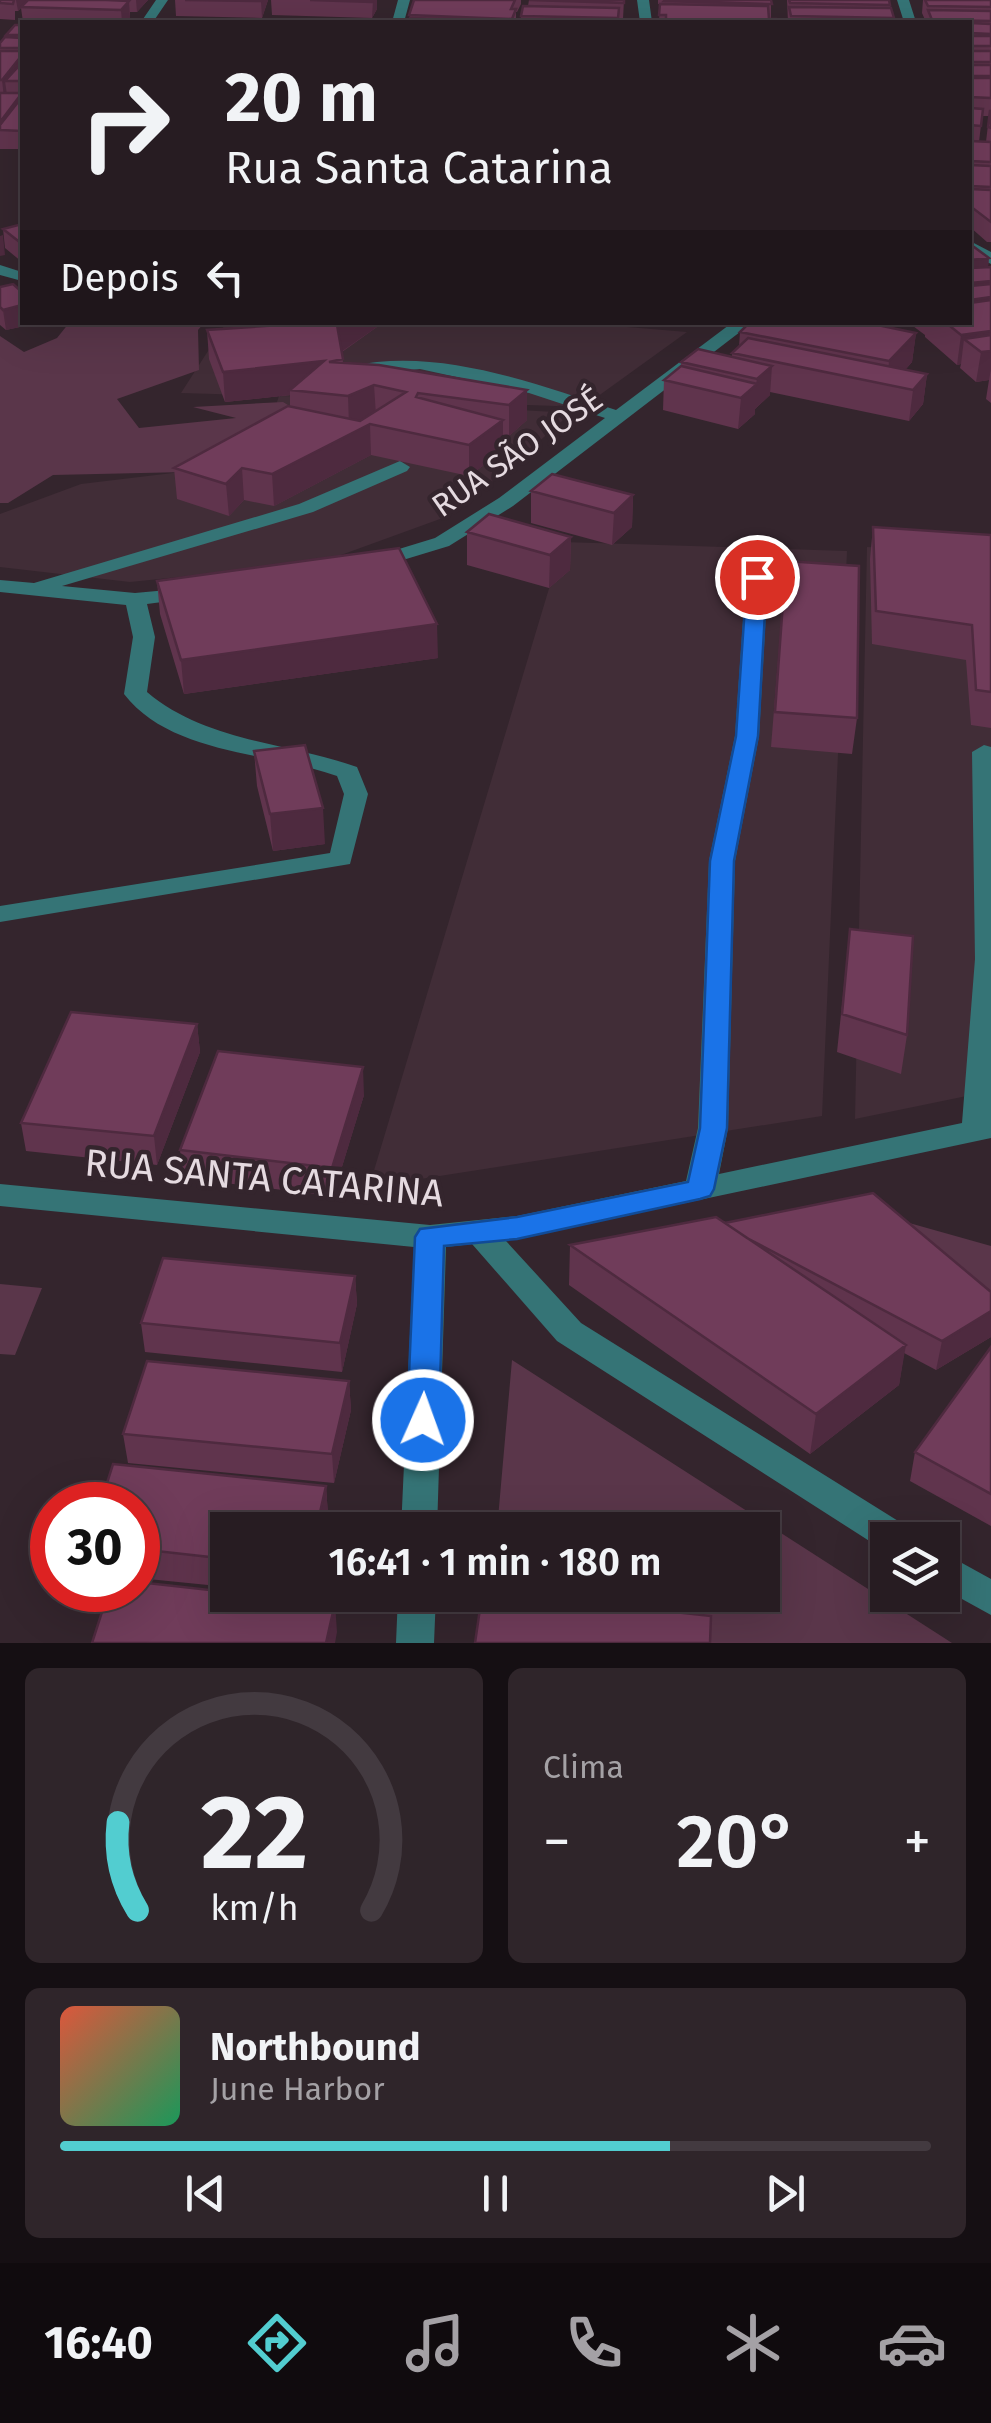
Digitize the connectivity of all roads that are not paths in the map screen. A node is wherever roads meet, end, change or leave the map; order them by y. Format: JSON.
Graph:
{"nodes":[{"id":1,"x":0,"y":270,"type":"edge"},
{"id":2,"x":20,"y":277,"type":"dead end"},
{"id":3,"x":741,"y":325,"type":"edge"},
{"id":4,"x":341,"y":371,"type":"edge"},
{"id":5,"x":619,"y":417,"type":"junction"},
{"id":6,"x":400,"y":467,"type":"dead end"},
{"id":7,"x":356,"y":568,"type":"edge"},
{"id":8,"x":757,"y":577,"type":"dead end"},
{"id":9,"x":0,"y":586,"type":"edge"},
{"id":10,"x":29,"y":589,"type":"junction"},
{"id":11,"x":209,"y":590,"type":"edge"},
{"id":12,"x":134,"y":599,"type":"junction"},
{"id":13,"x":984,"y":752,"type":"dead end"},
{"id":14,"x":0,"y":914,"type":"edge"},
{"id":15,"x":983,"y":1128,"type":"edge"},
{"id":16,"x":700,"y":1189,"type":"junction"},
{"id":17,"x":0,"y":1195,"type":"edge"},
{"id":18,"x":479,"y":1232,"type":"junction"},
{"id":19,"x":430,"y":1237,"type":"junction"},
{"id":20,"x":420,"y":1512,"type":"edge"},
{"id":21,"x":870,"y":1522,"type":"edge"},
{"id":22,"x":960,"y":1579,"type":"edge"},
{"id":23,"x":991,"y":1599,"type":"edge"},
{"id":24,"x":416,"y":1612,"type":"edge"},
{"id":25,"x":415,"y":1643,"type":"edge"}],
"edges":[{"from":1,"to":2,"type":"street"},
{"from":3,"to":5,"type":"street","name":"RUA SÃO JOSÉ"},
{"from":4,"to":5,"type":"street"},
{"from":5,"to":7,"type":"street","name":"RUA SÃO JOSÉ"},
{"from":6,"to":10,"type":"street"},
{"from":8,"to":16,"type":"street"},
{"from":9,"to":10,"type":"street"},
{"from":10,"to":12,"type":"street"},
{"from":11,"to":12,"type":"street"},
{"from":12,"to":14,"type":"street"},
{"from":13,"to":15,"type":"street"},
{"from":15,"to":16,"type":"street","name":"RUA SANTA CATARINA"},
{"from":16,"to":18,"type":"street","name":"RUA SANTA CATARINA"},
{"from":17,"to":19,"type":"street","name":"RUA SANTA CATARINA"},
{"from":18,"to":19,"type":"street","name":"RUA SANTA CATARINA"},
{"from":18,"to":21,"type":"street"},
{"from":19,"to":20,"type":"street"},
{"from":22,"to":23,"type":"street"},
{"from":24,"to":25,"type":"street"}]}
